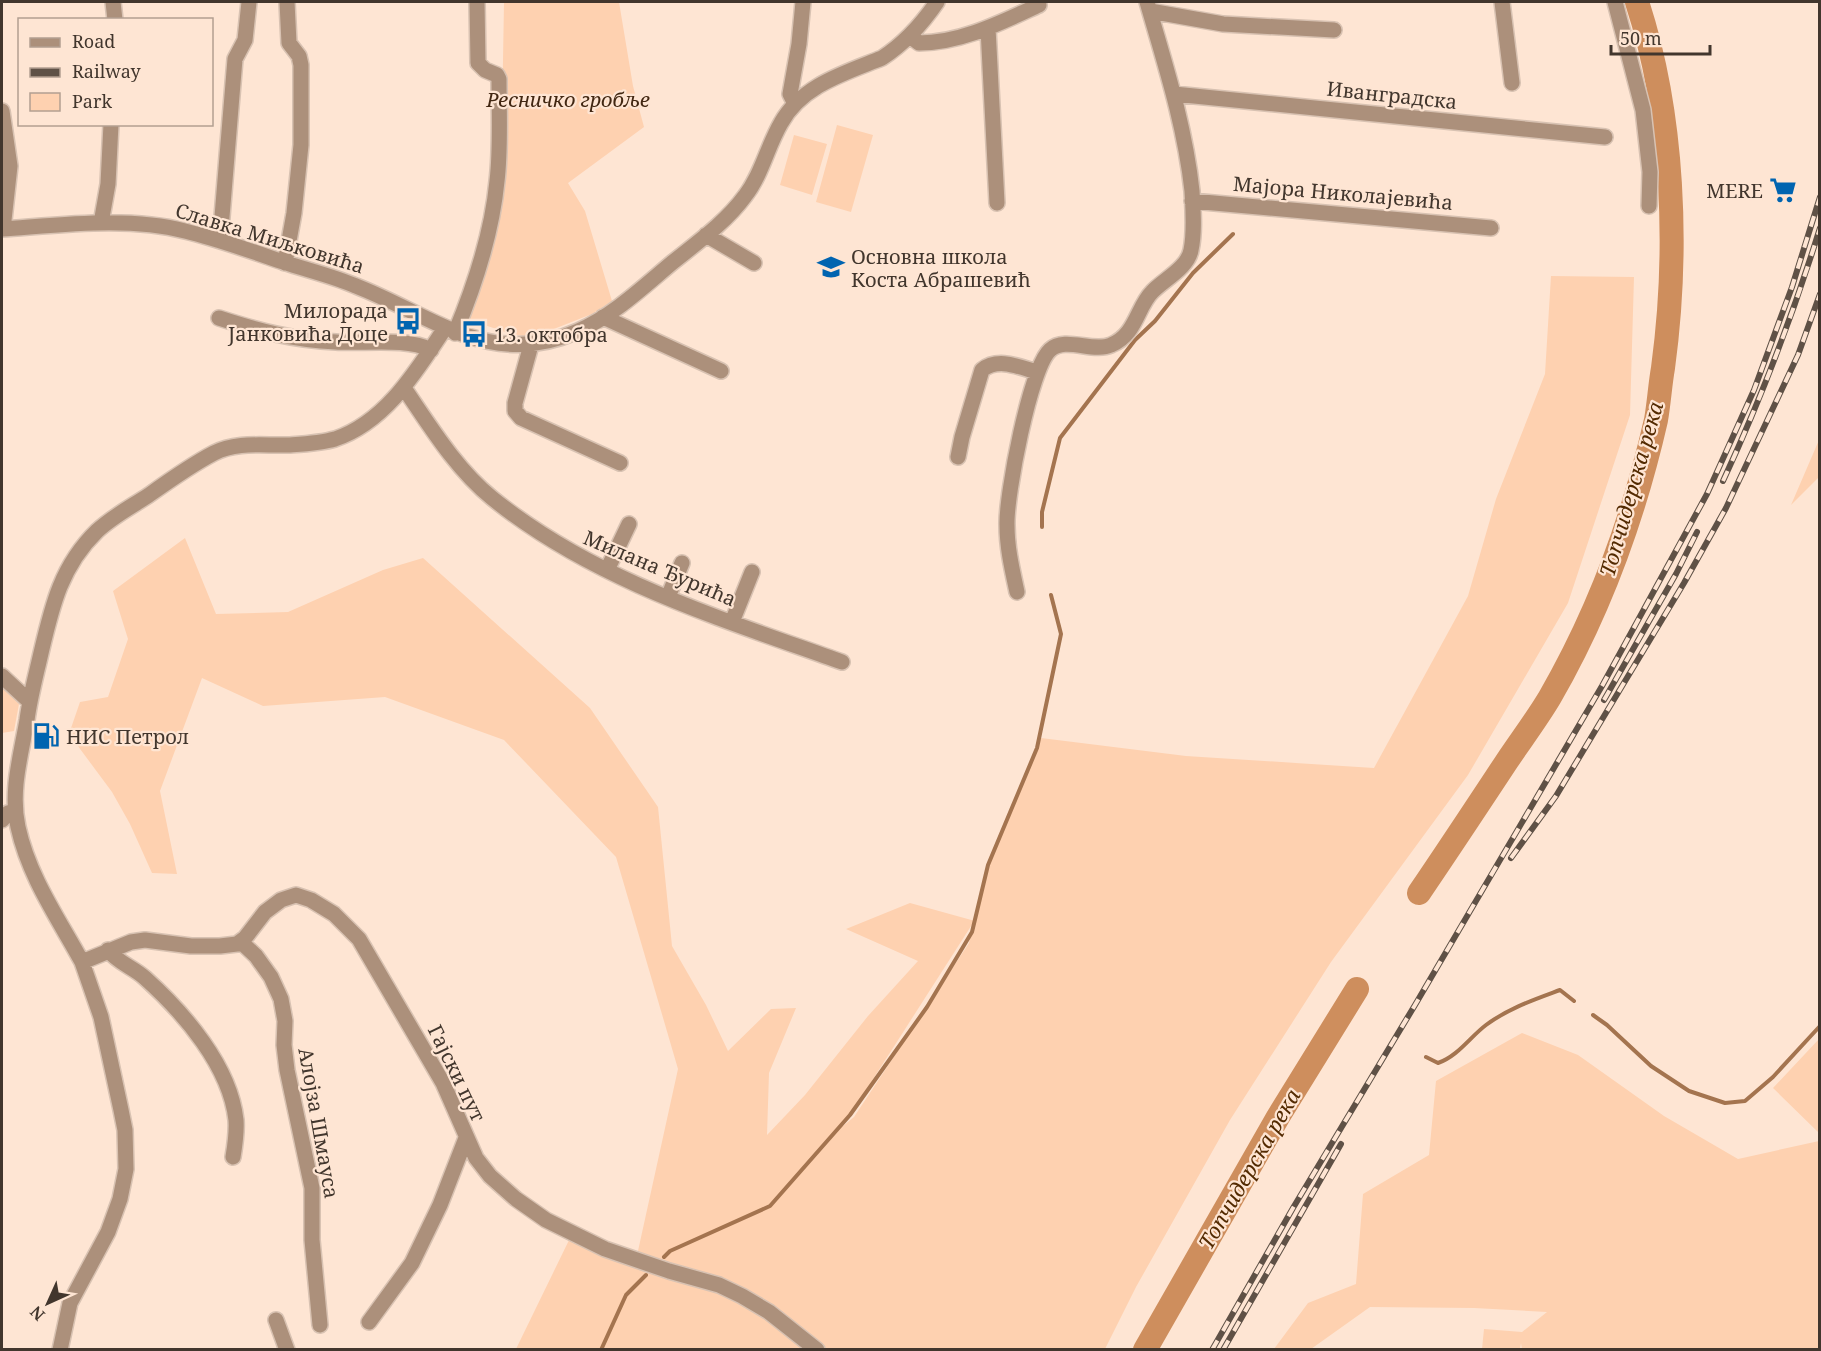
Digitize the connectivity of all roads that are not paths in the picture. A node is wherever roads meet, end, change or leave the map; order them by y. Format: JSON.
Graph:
{"nodes":[{"id":1,"x":113,"y":2,"type":"edge"},
{"id":2,"x":249,"y":2,"type":"edge"},
{"id":3,"x":287,"y":2,"type":"edge"},
{"id":4,"x":477,"y":2,"type":"edge"},
{"id":5,"x":803,"y":2,"type":"edge"},
{"id":6,"x":936,"y":2,"type":"edge"},
{"id":7,"x":1502,"y":2,"type":"edge"},
{"id":8,"x":1615,"y":2,"type":"edge"},
{"id":9,"x":1039,"y":5,"type":"dead end"},
{"id":10,"x":1149,"y":6,"type":"edge"},
{"id":11,"x":115,"y":18,"type":"edge"},
{"id":12,"x":988,"y":28,"type":"junction"},
{"id":13,"x":1334,"y":30,"type":"dead end"},
{"id":14,"x":910,"y":36,"type":"junction"},
{"id":15,"x":1512,"y":83,"type":"dead end"},
{"id":16,"x":1174,"y":94,"type":"junction"},
{"id":17,"x":795,"y":104,"type":"junction"},
{"id":18,"x":2,"y":111,"type":"edge"},
{"id":19,"x":111,"y":126,"type":"edge"},
{"id":20,"x":1605,"y":137,"type":"dead end"},
{"id":21,"x":1192,"y":201,"type":"junction"},
{"id":22,"x":998,"y":203,"type":"dead end"},
{"id":23,"x":1649,"y":206,"type":"dead end"},
{"id":24,"x":101,"y":224,"type":"junction"},
{"id":25,"x":1491,"y":228,"type":"dead end"},
{"id":26,"x":2,"y":229,"type":"edge"},
{"id":27,"x":706,"y":235,"type":"junction"},
{"id":28,"x":220,"y":241,"type":"junction"},
{"id":29,"x":285,"y":263,"type":"junction"},
{"id":30,"x":754,"y":263,"type":"dead end"},
{"id":31,"x":603,"y":317,"type":"junction"},
{"id":32,"x":219,"y":318,"type":"dead end"},
{"id":33,"x":450,"y":331,"type":"junction"},
{"id":34,"x":531,"y":345,"type":"junction"},
{"id":35,"x":431,"y":350,"type":"junction"},
{"id":36,"x":721,"y":371,"type":"dead end"},
{"id":37,"x":1037,"y":372,"type":"junction"},
{"id":38,"x":404,"y":388,"type":"junction"},
{"id":39,"x":958,"y":457,"type":"dead end"},
{"id":40,"x":620,"y":463,"type":"dead end"},
{"id":41,"x":629,"y":524,"type":"dead end"},
{"id":42,"x":682,"y":563,"type":"dead end"},
{"id":43,"x":607,"y":570,"type":"junction"},
{"id":44,"x":752,"y":572,"type":"dead end"},
{"id":45,"x":1017,"y":592,"type":"dead end"},
{"id":46,"x":668,"y":597,"type":"junction"},
{"id":47,"x":732,"y":622,"type":"junction"},
{"id":48,"x":842,"y":662,"type":"dead end"},
{"id":49,"x":2,"y":676,"type":"edge"},
{"id":50,"x":30,"y":702,"type":"junction"},
{"id":51,"x":15,"y":811,"type":"junction"},
{"id":52,"x":2,"y":820,"type":"edge"},
{"id":53,"x":241,"y":942,"type":"junction"},
{"id":54,"x":108,"y":950,"type":"junction"},
{"id":55,"x":82,"y":962,"type":"junction"},
{"id":56,"x":466,"y":1138,"type":"junction"},
{"id":57,"x":233,"y":1157,"type":"dead end"},
{"id":58,"x":276,"y":1320,"type":"dead end"},
{"id":59,"x":369,"y":1322,"type":"dead end"},
{"id":60,"x":320,"y":1325,"type":"dead end"},
{"id":61,"x":60,"y":1350,"type":"edge"},
{"id":62,"x":287,"y":1350,"type":"edge"},
{"id":63,"x":817,"y":1350,"type":"edge"}],
"edges":[{"from":1,"to":11,"type":"street"},
{"from":2,"to":28,"type":"street"},
{"from":3,"to":29,"type":"street"},
{"from":4,"to":33,"type":"street"},
{"from":5,"to":17,"type":"street"},
{"from":6,"to":14,"type":"street"},
{"from":7,"to":15,"type":"street"},
{"from":8,"to":23,"type":"street"},
{"from":9,"to":12,"type":"street"},
{"from":10,"to":13,"type":"street"},
{"from":10,"to":16,"type":"street"},
{"from":12,"to":14,"type":"street"},
{"from":12,"to":22,"type":"street"},
{"from":14,"to":17,"type":"street"},
{"from":16,"to":20,"type":"street","name":"Иванградска"},
{"from":16,"to":21,"type":"street"},
{"from":17,"to":27,"type":"street"},
{"from":18,"to":26,"type":"street"},
{"from":19,"to":24,"type":"street"},
{"from":21,"to":25,"type":"street","name":"Мајора Николајевића"},
{"from":21,"to":37,"type":"street"},
{"from":24,"to":26,"type":"street","name":"Славка Миљковића"},
{"from":24,"to":28,"type":"street","name":"Славка Миљковића"},
{"from":27,"to":30,"type":"street"},
{"from":27,"to":31,"type":"street"},
{"from":28,"to":29,"type":"street","name":"Славка Миљковића"},
{"from":29,"to":33,"type":"street","name":"Славка Миљковића"},
{"from":31,"to":34,"type":"street"},
{"from":31,"to":36,"type":"street"},
{"from":32,"to":35,"type":"street"},
{"from":33,"to":34,"type":"street"},
{"from":33,"to":35,"type":"street"},
{"from":34,"to":40,"type":"street"},
{"from":35,"to":38,"type":"street"},
{"from":37,"to":39,"type":"street"},
{"from":37,"to":45,"type":"street"},
{"from":38,"to":43,"type":"street","name":"Милана Ђурића"},
{"from":38,"to":50,"type":"street"},
{"from":41,"to":43,"type":"street"},
{"from":42,"to":46,"type":"street"},
{"from":43,"to":46,"type":"street","name":"Милана Ђурића"},
{"from":44,"to":47,"type":"street"},
{"from":46,"to":47,"type":"street","name":"Милана Ђурића"},
{"from":47,"to":48,"type":"street","name":"Милана Ђурића"},
{"from":49,"to":50,"type":"street"},
{"from":50,"to":51,"type":"street"},
{"from":51,"to":52,"type":"street"},
{"from":51,"to":55,"type":"street"},
{"from":53,"to":54,"type":"street"},
{"from":53,"to":56,"type":"street","name":"Гајски пут"},
{"from":53,"to":60,"type":"street","name":"Алојза Шмауса"},
{"from":54,"to":55,"type":"street"},
{"from":54,"to":57,"type":"street"},
{"from":55,"to":61,"type":"street"},
{"from":56,"to":59,"type":"street"},
{"from":56,"to":63,"type":"street","name":"Гајски пут"},
{"from":58,"to":62,"type":"street"}]}
